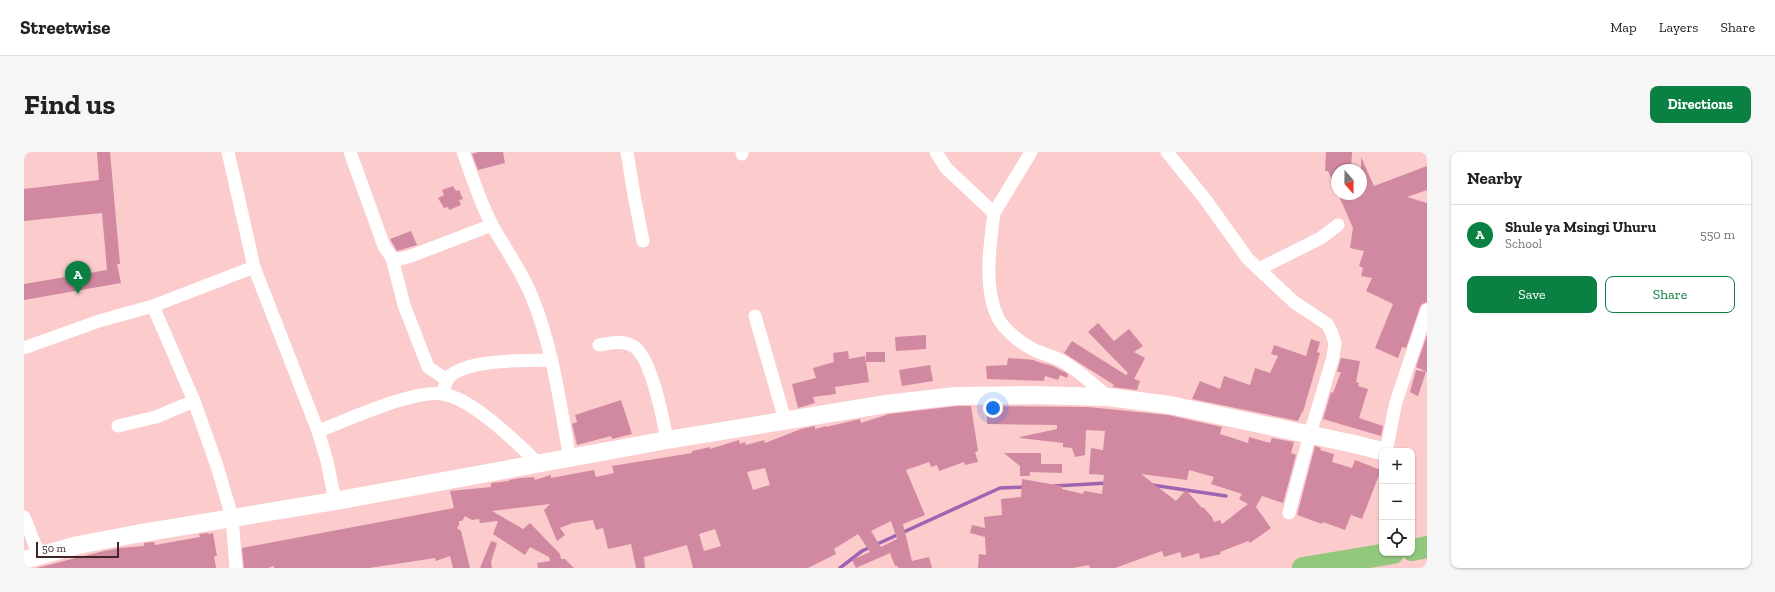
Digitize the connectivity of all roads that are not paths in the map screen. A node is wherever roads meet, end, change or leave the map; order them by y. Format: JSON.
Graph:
{"nodes":[{"id":1,"x":228,"y":152,"type":"edge"},
{"id":2,"x":350,"y":152,"type":"edge"},
{"id":3,"x":463,"y":152,"type":"edge"},
{"id":4,"x":627,"y":152,"type":"edge"},
{"id":5,"x":936,"y":152,"type":"edge"},
{"id":6,"x":1031,"y":152,"type":"edge"},
{"id":7,"x":1167,"y":152,"type":"edge"},
{"id":8,"x":994,"y":213,"type":"junction"},
{"id":9,"x":492,"y":225,"type":"junction"},
{"id":10,"x":1338,"y":225,"type":"dead end"},
{"id":11,"x":643,"y":241,"type":"dead end"},
{"id":12,"x":392,"y":258,"type":"junction"},
{"id":13,"x":254,"y":267,"type":"junction"},
{"id":14,"x":1258,"y":269,"type":"junction"},
{"id":15,"x":153,"y":306,"type":"junction"},
{"id":16,"x":1427,"y":310,"type":"edge"},
{"id":17,"x":755,"y":316,"type":"dead end"},
{"id":18,"x":599,"y":345,"type":"dead end"},
{"id":19,"x":24,"y":348,"type":"edge"},
{"id":20,"x":552,"y":360,"type":"junction"},
{"id":21,"x":447,"y":380,"type":"junction"},
{"id":22,"x":442,"y":394,"type":"junction"},
{"id":23,"x":1108,"y":397,"type":"junction"},
{"id":24,"x":194,"y":401,"type":"junction"},
{"id":25,"x":785,"y":420,"type":"junction"},
{"id":26,"x":118,"y":426,"type":"dead end"},
{"id":27,"x":318,"y":431,"type":"junction"},
{"id":28,"x":1310,"y":434,"type":"junction"},
{"id":29,"x":668,"y":440,"type":"junction"},
{"id":30,"x":1387,"y":448,"type":"edge"},
{"id":31,"x":1379,"y":450,"type":"edge"},
{"id":32,"x":570,"y":459,"type":"junction"},
{"id":33,"x":539,"y":464,"type":"junction"},
{"id":34,"x":335,"y":501,"type":"junction"},
{"id":35,"x":1289,"y":513,"type":"dead end"},
{"id":36,"x":232,"y":517,"type":"junction"},
{"id":37,"x":24,"y":518,"type":"edge"},
{"id":38,"x":1427,"y":547,"type":"edge"},
{"id":39,"x":1415,"y":549,"type":"edge"},
{"id":40,"x":1379,"y":555,"type":"edge"},
{"id":41,"x":31,"y":557,"type":"edge"},
{"id":42,"x":236,"y":568,"type":"edge"},
{"id":43,"x":1303,"y":568,"type":"edge"}],
"edges":[{"from":1,"to":13,"type":"street"},
{"from":2,"to":12,"type":"street"},
{"from":3,"to":9,"type":"street"},
{"from":4,"to":11,"type":"street"},
{"from":5,"to":8,"type":"street"},
{"from":6,"to":8,"type":"street"},
{"from":7,"to":14,"type":"street"},
{"from":8,"to":23,"type":"street"},
{"from":9,"to":12,"type":"street"},
{"from":9,"to":20,"type":"street"},
{"from":10,"to":14,"type":"street"},
{"from":12,"to":21,"type":"street"},
{"from":13,"to":15,"type":"street"},
{"from":13,"to":27,"type":"street"},
{"from":14,"to":28,"type":"street"},
{"from":15,"to":19,"type":"street"},
{"from":15,"to":24,"type":"street"},
{"from":16,"to":30,"type":"street"},
{"from":17,"to":25,"type":"street"},
{"from":18,"to":29,"type":"street"},
{"from":20,"to":21,"type":"street"},
{"from":20,"to":32,"type":"street"},
{"from":21,"to":22,"type":"street"},
{"from":22,"to":27,"type":"street"},
{"from":22,"to":33,"type":"street"},
{"from":23,"to":25,"type":"main road"},
{"from":23,"to":28,"type":"main road"},
{"from":24,"to":26,"type":"street"},
{"from":24,"to":36,"type":"street"},
{"from":25,"to":29,"type":"main road"},
{"from":27,"to":34,"type":"street"},
{"from":28,"to":31,"type":"main road"},
{"from":28,"to":35,"type":"street"},
{"from":29,"to":32,"type":"main road"},
{"from":32,"to":33,"type":"main road"},
{"from":33,"to":34,"type":"main road"},
{"from":34,"to":36,"type":"main road"},
{"from":36,"to":41,"type":"main road"},
{"from":36,"to":42,"type":"street"},
{"from":37,"to":41,"type":"street"},
{"from":38,"to":39,"type":"highway"},
{"from":40,"to":43,"type":"highway"}]}
